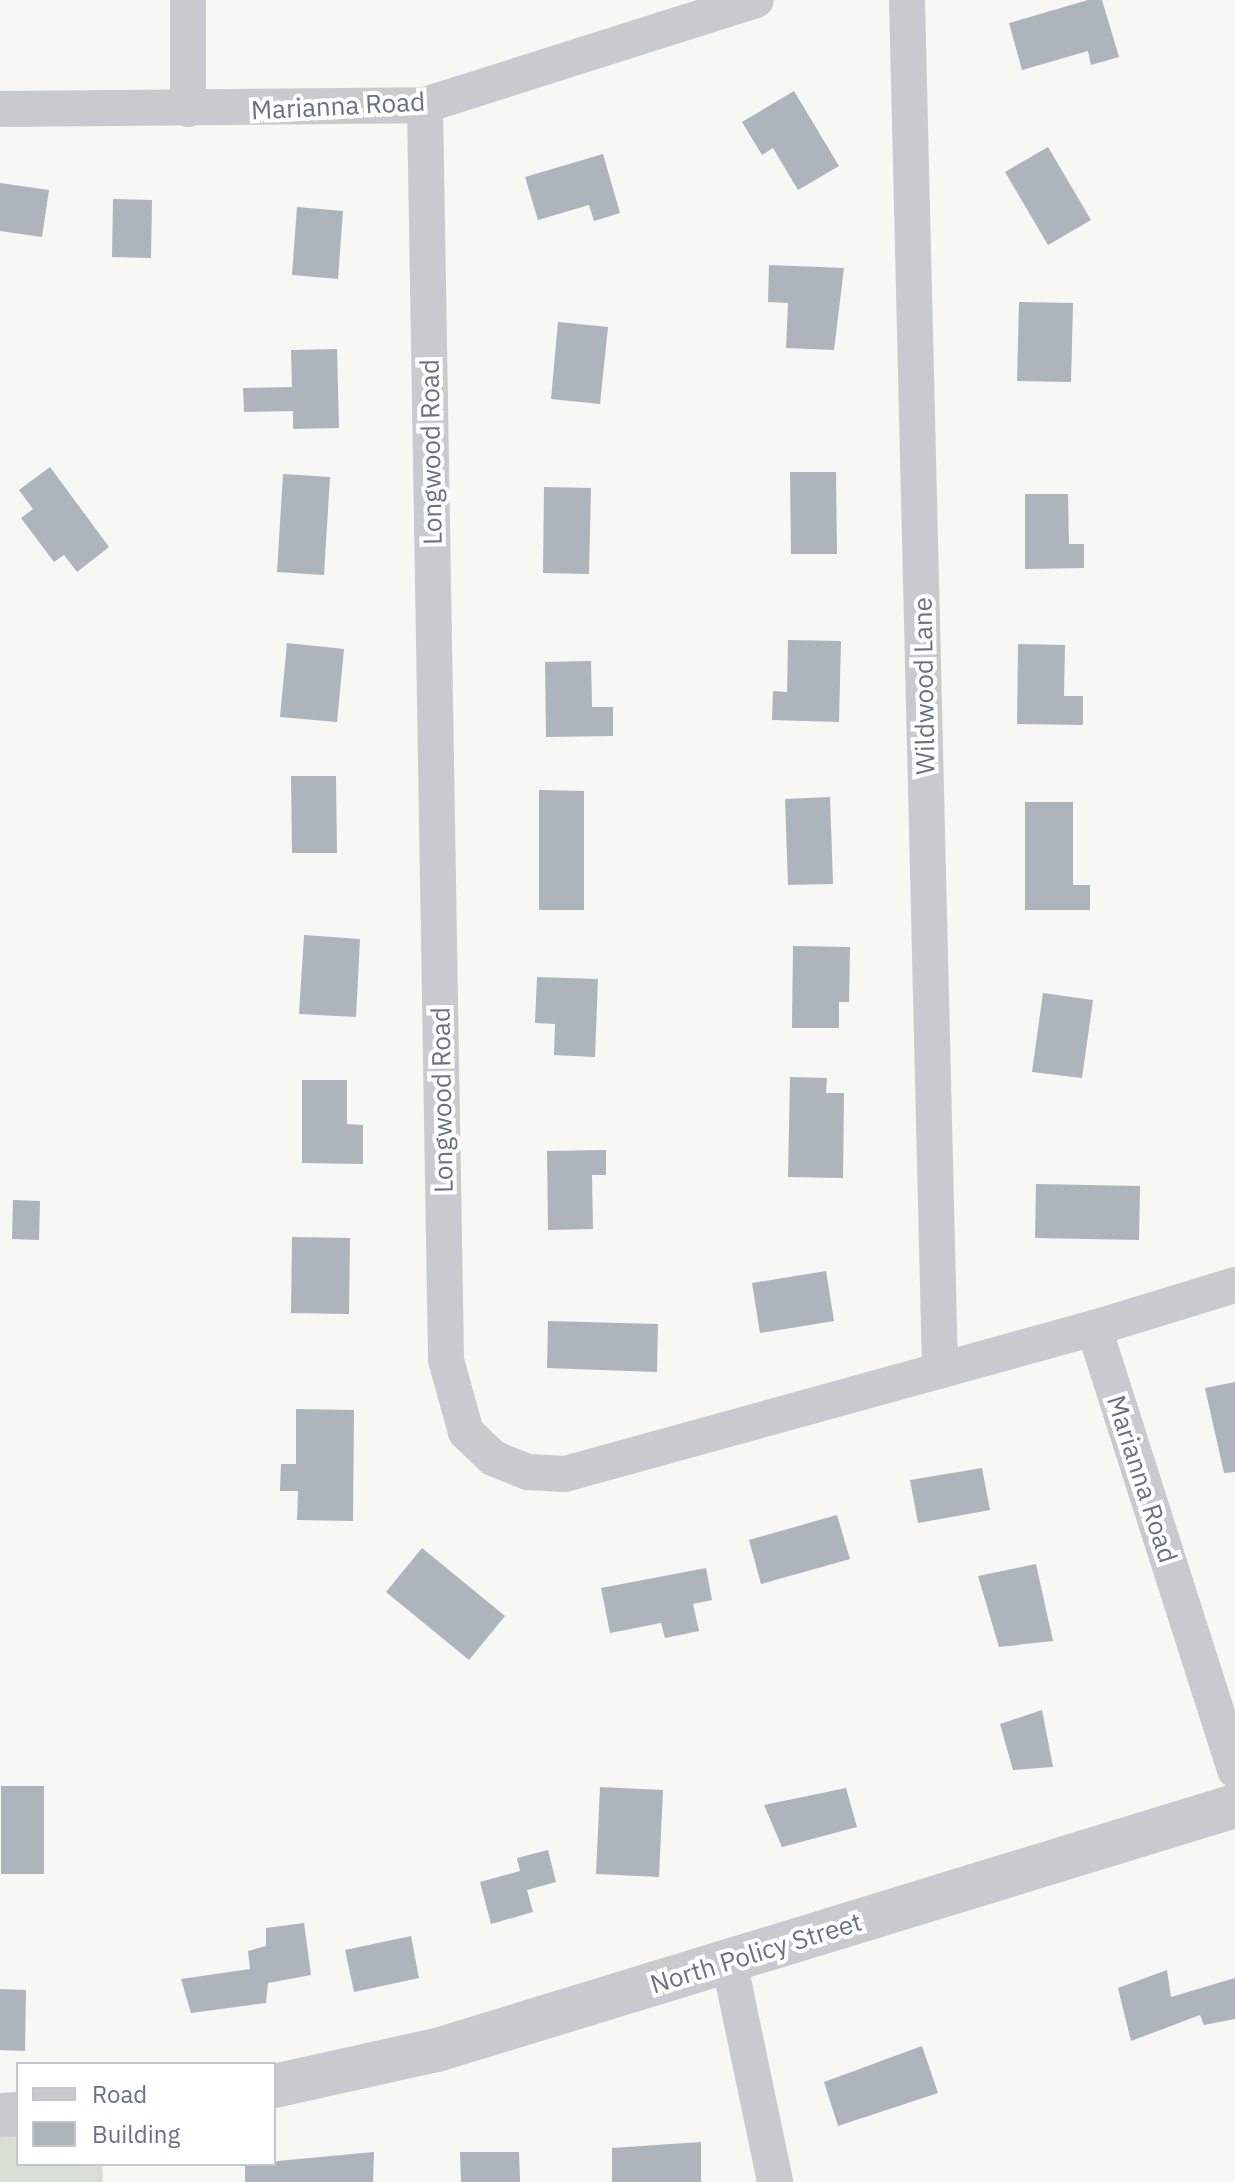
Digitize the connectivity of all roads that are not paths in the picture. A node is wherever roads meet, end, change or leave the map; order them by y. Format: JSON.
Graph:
{"nodes":[{"id":1,"x":188,"y":0,"type":"edge"},
{"id":2,"x":756,"y":0,"type":"edge"},
{"id":3,"x":907,"y":0,"type":"edge"},
{"id":4,"x":425,"y":105,"type":"junction"},
{"id":5,"x":0,"y":109,"type":"edge"},
{"id":6,"x":188,"y":109,"type":"junction"},
{"id":7,"x":1235,"y":1285,"type":"edge"},
{"id":8,"x":1094,"y":1328,"type":"junction"},
{"id":9,"x":940,"y":1371,"type":"junction"},
{"id":10,"x":1235,"y":1770,"type":"edge"},
{"id":11,"x":1235,"y":1806,"type":"edge"},
{"id":12,"x":729,"y":1961,"type":"junction"},
{"id":13,"x":276,"y":2086,"type":"edge"},
{"id":14,"x":775,"y":2182,"type":"edge"}],
"edges":[{"from":1,"to":6,"type":"street"},
{"from":2,"to":4,"type":"street","name":"Marianna Road"},
{"from":3,"to":9,"type":"street","name":"Wildwood Lane"},
{"from":4,"to":6,"type":"street","name":"Marianna Road"},
{"from":4,"to":9,"type":"street","name":"Longwood Road"},
{"from":5,"to":6,"type":"street","name":"Marianna Road"},
{"from":7,"to":8,"type":"street"},
{"from":8,"to":9,"type":"street","name":"Longwood Road"},
{"from":8,"to":10,"type":"street","name":"Marianna Road"},
{"from":11,"to":12,"type":"street","name":"North Policy Street"},
{"from":12,"to":13,"type":"street","name":"North Policy Street"},
{"from":12,"to":14,"type":"street"}]}
